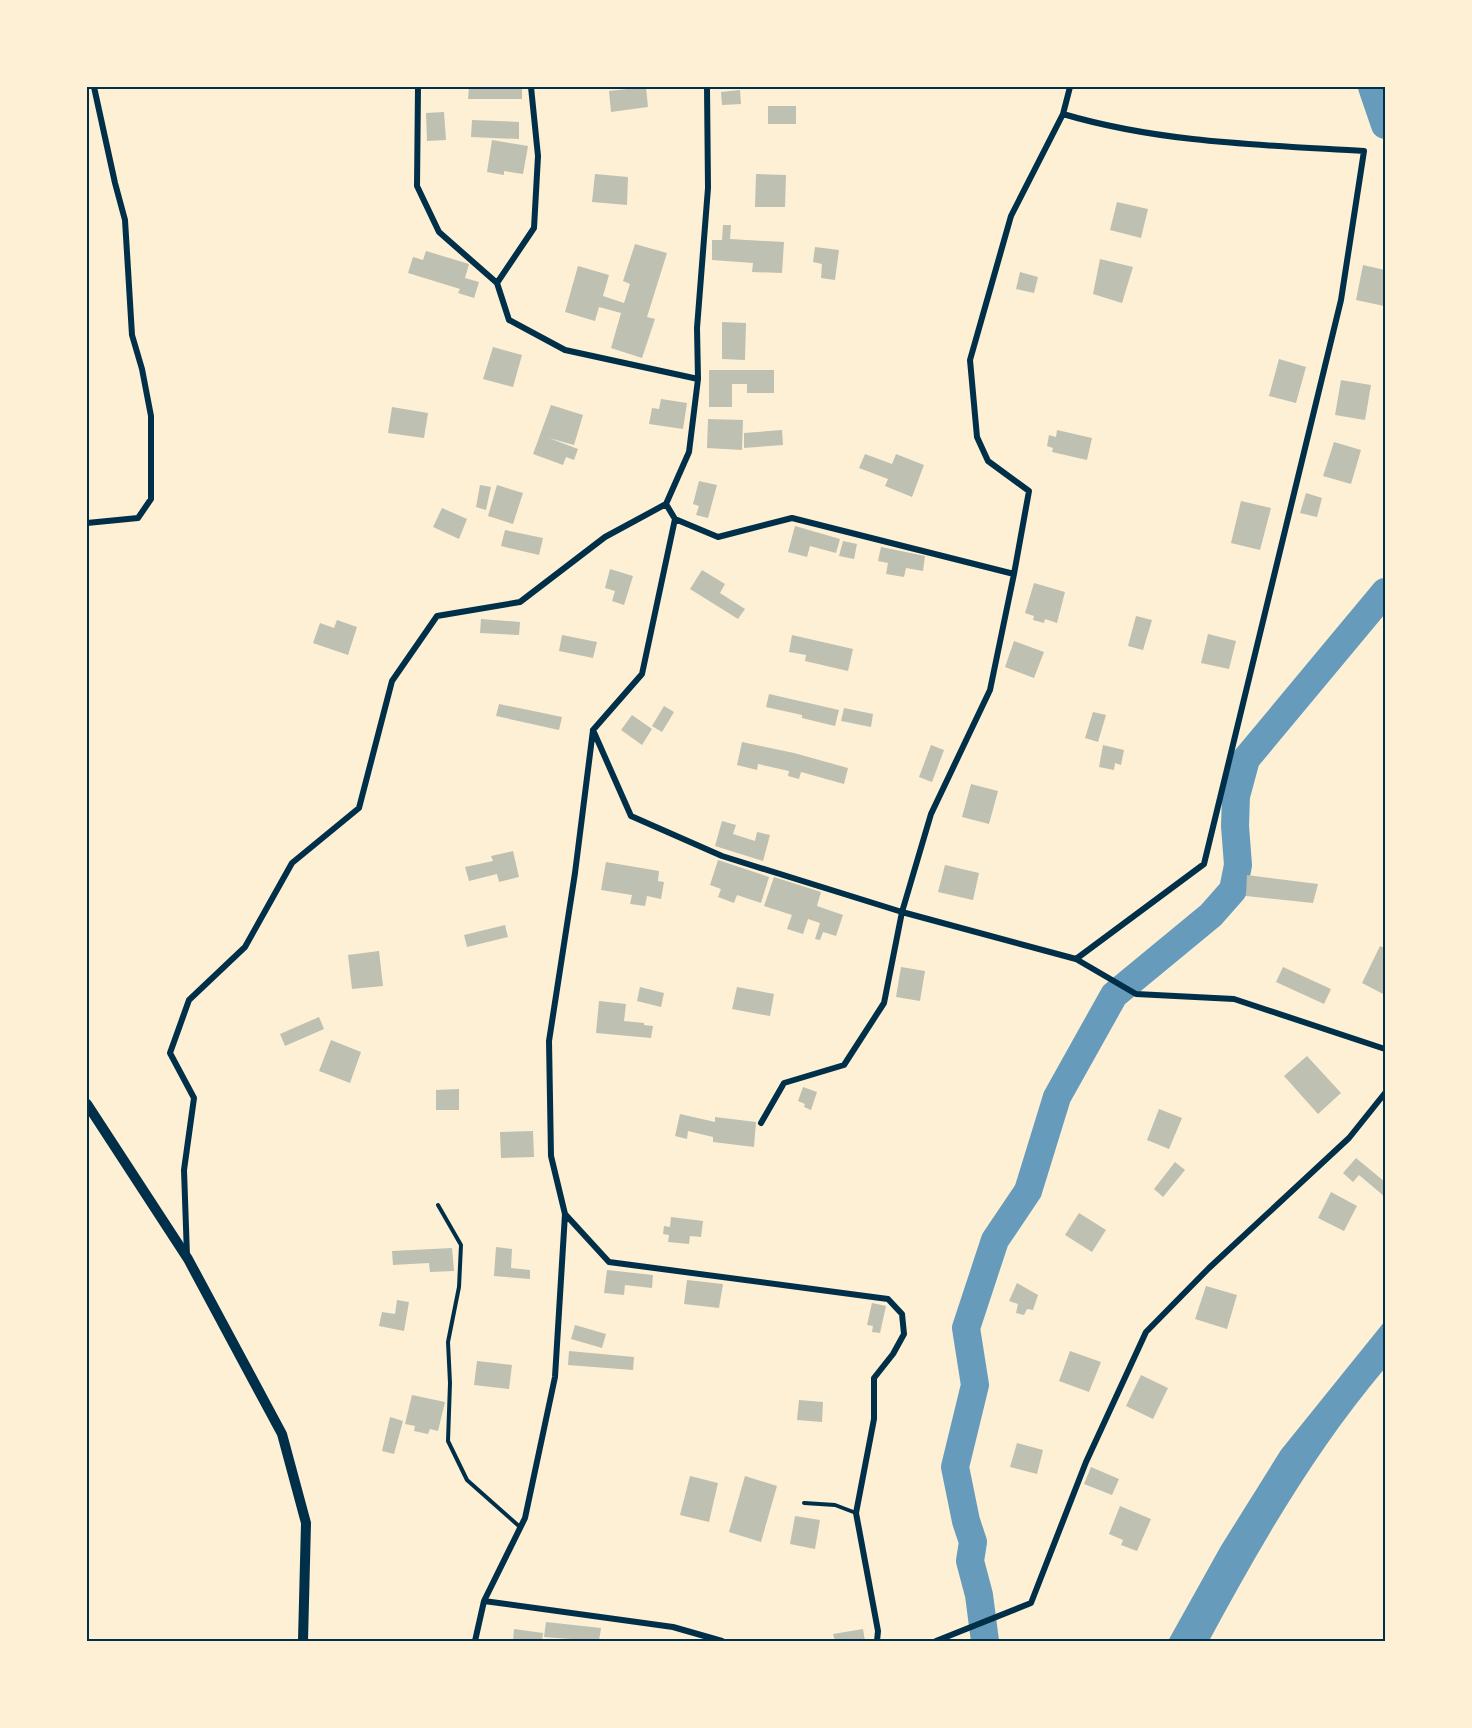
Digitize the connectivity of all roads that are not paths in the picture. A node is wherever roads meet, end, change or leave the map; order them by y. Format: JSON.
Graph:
{"nodes":[{"id":1,"x":94,"y":87,"type":"edge"},
{"id":2,"x":418,"y":87,"type":"edge"},
{"id":3,"x":531,"y":87,"type":"edge"},
{"id":4,"x":706,"y":87,"type":"edge"},
{"id":5,"x":1070,"y":87,"type":"edge"},
{"id":6,"x":1063,"y":114,"type":"junction"},
{"id":7,"x":497,"y":283,"type":"junction"},
{"id":8,"x":698,"y":379,"type":"junction"},
{"id":9,"x":666,"y":504,"type":"junction"},
{"id":10,"x":675,"y":519,"type":"junction"},
{"id":11,"x":87,"y":523,"type":"edge"},
{"id":12,"x":1014,"y":574,"type":"junction"},
{"id":13,"x":593,"y":730,"type":"junction"},
{"id":14,"x":902,"y":912,"type":"junction"},
{"id":15,"x":1076,"y":959,"type":"junction"},
{"id":16,"x":1385,"y":1049,"type":"edge"},
{"id":17,"x":1385,"y":1092,"type":"edge"},
{"id":18,"x":87,"y":1104,"type":"edge"},
{"id":19,"x":762,"y":1123,"type":"dead end"},
{"id":20,"x":438,"y":1205,"type":"dead end"},
{"id":21,"x":565,"y":1214,"type":"junction"},
{"id":22,"x":188,"y":1259,"type":"junction"},
{"id":23,"x":804,"y":1503,"type":"dead end"},
{"id":24,"x":856,"y":1513,"type":"junction"},
{"id":25,"x":521,"y":1528,"type":"junction"},
{"id":26,"x":484,"y":1601,"type":"junction"},
{"id":27,"x":303,"y":1641,"type":"edge"},
{"id":28,"x":475,"y":1641,"type":"edge"},
{"id":29,"x":722,"y":1641,"type":"edge"},
{"id":30,"x":877,"y":1641,"type":"edge"},
{"id":31,"x":936,"y":1641,"type":"edge"}],
"edges":[{"from":1,"to":11,"type":"street"},
{"from":2,"to":7,"type":"street"},
{"from":3,"to":7,"type":"street"},
{"from":4,"to":8,"type":"street"},
{"from":5,"to":6,"type":"street"},
{"from":6,"to":12,"type":"street"},
{"from":6,"to":15,"type":"street"},
{"from":7,"to":8,"type":"street"},
{"from":8,"to":9,"type":"street"},
{"from":9,"to":10,"type":"street"},
{"from":9,"to":22,"type":"street"},
{"from":10,"to":12,"type":"street"},
{"from":10,"to":13,"type":"street"},
{"from":12,"to":14,"type":"street"},
{"from":13,"to":14,"type":"street"},
{"from":13,"to":21,"type":"street"},
{"from":14,"to":15,"type":"street"},
{"from":14,"to":19,"type":"street"},
{"from":15,"to":16,"type":"street"},
{"from":17,"to":31,"type":"street"},
{"from":18,"to":22,"type":"street"},
{"from":20,"to":25,"type":"lane"},
{"from":21,"to":24,"type":"street"},
{"from":21,"to":25,"type":"street"},
{"from":22,"to":27,"type":"street"},
{"from":23,"to":24,"type":"lane"},
{"from":24,"to":30,"type":"street"},
{"from":25,"to":26,"type":"street"},
{"from":26,"to":28,"type":"street"},
{"from":26,"to":29,"type":"street"}]}
